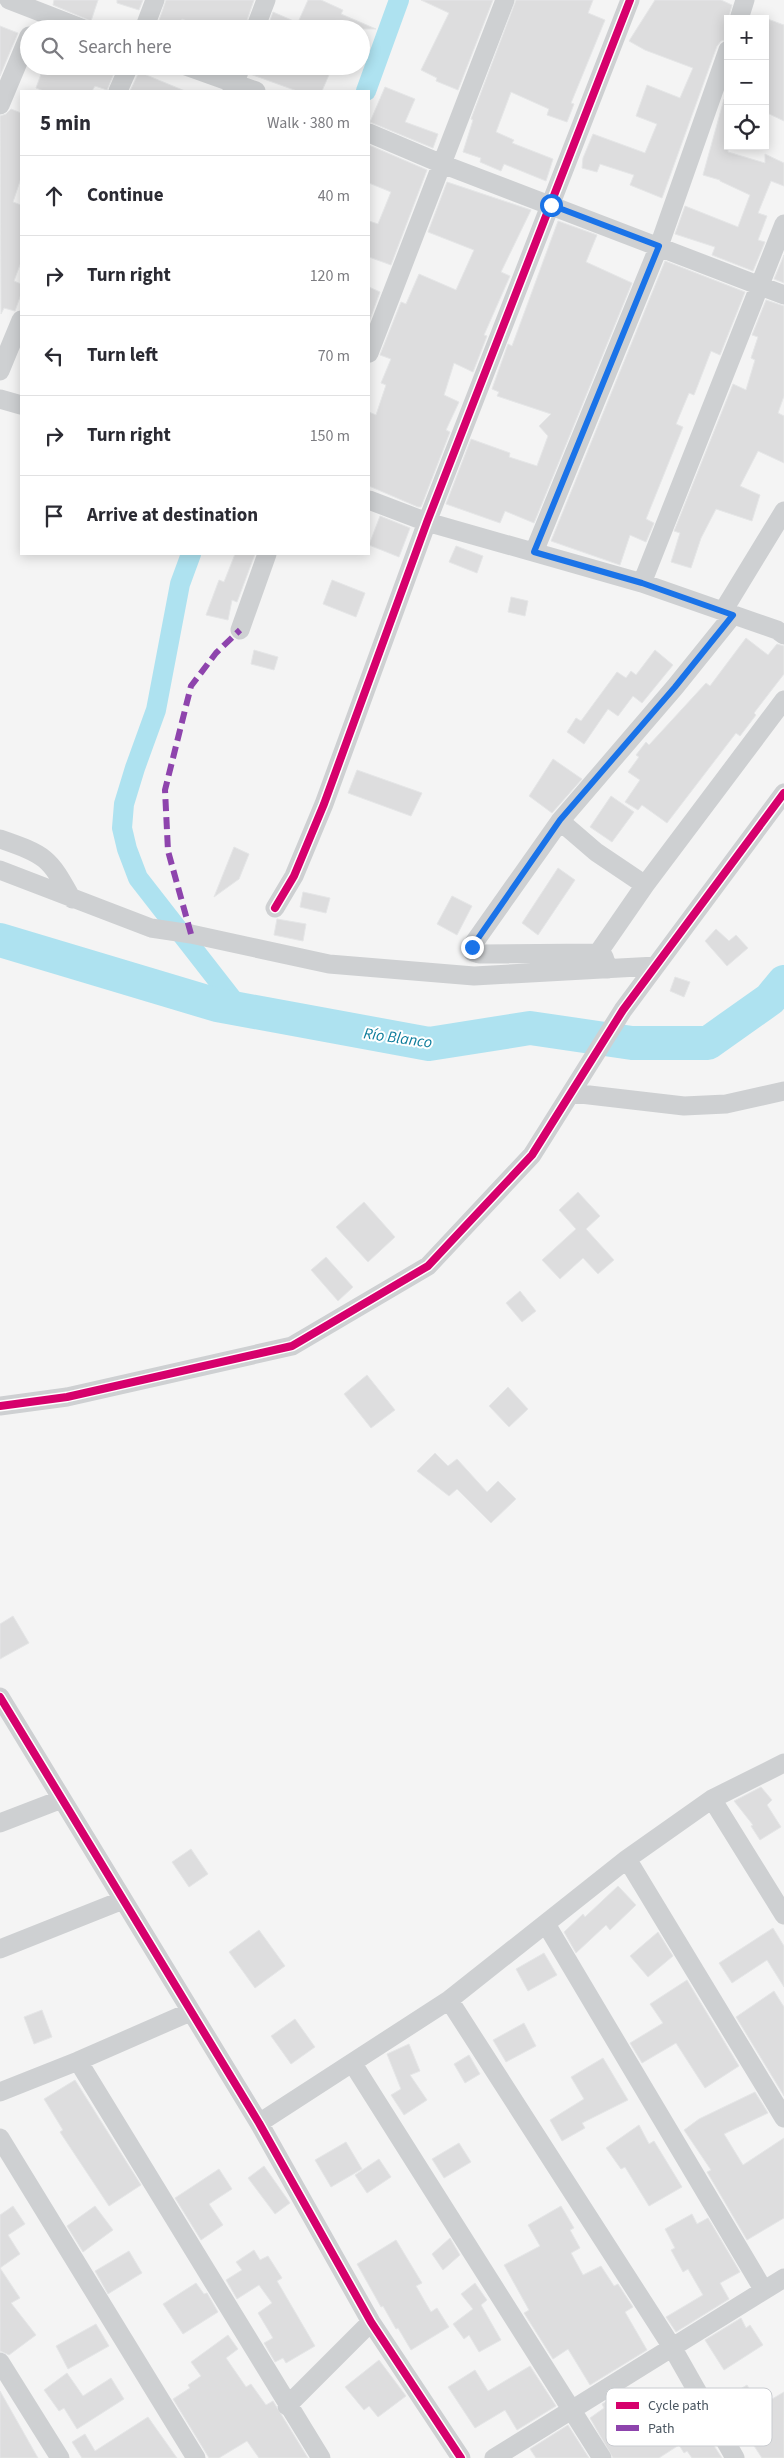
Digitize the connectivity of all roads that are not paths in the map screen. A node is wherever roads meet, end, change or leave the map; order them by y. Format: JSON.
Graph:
{"nodes":[{"id":1,"x":9,"y":0,"type":"edge"},
{"id":2,"x":155,"y":0,"type":"edge"},
{"id":3,"x":266,"y":0,"type":"edge"},
{"id":4,"x":505,"y":0,"type":"edge"},
{"id":5,"x":630,"y":0,"type":"edge"},
{"id":6,"x":745,"y":0,"type":"edge"},
{"id":7,"x":41,"y":6,"type":"edge"},
{"id":8,"x":740,"y":15,"type":"edge"},
{"id":9,"x":36,"y":20,"type":"edge"},
{"id":10,"x":67,"y":20,"type":"edge"},
{"id":11,"x":147,"y":20,"type":"edge"},
{"id":12,"x":258,"y":20,"type":"edge"},
{"id":13,"x":20,"y":57,"type":"edge"},
{"id":14,"x":724,"y":60,"type":"edge"},
{"id":15,"x":125,"y":75,"type":"edge"},
{"id":16,"x":218,"y":75,"type":"edge"},
{"id":17,"x":236,"y":80,"type":"edge"},
{"id":18,"x":118,"y":90,"type":"edge"},
{"id":19,"x":254,"y":90,"type":"edge"},
{"id":20,"x":0,"y":105,"type":"edge"},
{"id":21,"x":370,"y":133,"type":"edge"},
{"id":22,"x":442,"y":164,"type":"junction"},
{"id":23,"x":551,"y":205,"type":"junction"},
{"id":24,"x":784,"y":224,"type":"edge"},
{"id":25,"x":659,"y":246,"type":"junction"},
{"id":26,"x":760,"y":286,"type":"junction"},
{"id":27,"x":784,"y":295,"type":"edge"},
{"id":28,"x":20,"y":322,"type":"edge"},
{"id":29,"x":370,"y":349,"type":"edge"},
{"id":30,"x":0,"y":371,"type":"edge"},
{"id":31,"x":0,"y":399,"type":"edge"},
{"id":32,"x":20,"y":405,"type":"edge"},
{"id":33,"x":370,"y":500,"type":"edge"},
{"id":34,"x":784,"y":511,"type":"edge"},
{"id":35,"x":427,"y":522,"type":"junction"},
{"id":36,"x":534,"y":552,"type":"junction"},
{"id":37,"x":267,"y":555,"type":"edge"},
{"id":38,"x":642,"y":583,"type":"junction"},
{"id":39,"x":728,"y":613,"type":"junction"},
{"id":40,"x":240,"y":630,"type":"dead end"},
{"id":41,"x":784,"y":635,"type":"edge"},
{"id":42,"x":784,"y":700,"type":"edge"},
{"id":43,"x":784,"y":793,"type":"edge"},
{"id":44,"x":560,"y":820,"type":"junction"},
{"id":45,"x":0,"y":839,"type":"edge"},
{"id":46,"x":0,"y":870,"type":"edge"},
{"id":47,"x":645,"y":885,"type":"junction"},
{"id":48,"x":72,"y":899,"type":"junction"},
{"id":49,"x":275,"y":908,"type":"dead end"},
{"id":50,"x":598,"y":952,"type":"junction"},
{"id":51,"x":656,"y":966,"type":"junction"},
{"id":52,"x":608,"y":969,"type":"junction"},
{"id":53,"x":784,"y":1091,"type":"edge"},
{"id":54,"x":572,"y":1093,"type":"junction"},
{"id":55,"x":0,"y":1406,"type":"edge"},
{"id":56,"x":0,"y":1697,"type":"edge"},
{"id":57,"x":784,"y":1763,"type":"edge"},
{"id":58,"x":62,"y":1799,"type":"junction"},
{"id":59,"x":712,"y":1799,"type":"junction"},
{"id":60,"x":0,"y":1823,"type":"edge"},
{"id":61,"x":626,"y":1859,"type":"junction"},
{"id":62,"x":123,"y":1900,"type":"junction"},
{"id":63,"x":784,"y":1915,"type":"edge"},
{"id":64,"x":546,"y":1924,"type":"junction"},
{"id":65,"x":0,"y":1949,"type":"edge"},
{"id":66,"x":449,"y":2000,"type":"junction"},
{"id":67,"x":190,"y":2012,"type":"junction"},
{"id":68,"x":78,"y":2061,"type":"junction"},
{"id":69,"x":353,"y":2064,"type":"junction"},
{"id":70,"x":0,"y":2092,"type":"edge"},
{"id":71,"x":784,"y":2118,"type":"edge"},
{"id":72,"x":259,"y":2123,"type":"junction"},
{"id":73,"x":0,"y":2138,"type":"edge"},
{"id":74,"x":784,"y":2278,"type":"edge"},
{"id":75,"x":763,"y":2289,"type":"junction"},
{"id":76,"x":371,"y":2322,"type":"junction"},
{"id":77,"x":672,"y":2348,"type":"junction"},
{"id":78,"x":0,"y":2362,"type":"edge"},
{"id":79,"x":695,"y":2388,"type":"edge"},
{"id":80,"x":288,"y":2406,"type":"junction"},
{"id":81,"x":571,"y":2408,"type":"junction"},
{"id":82,"x":728,"y":2446,"type":"edge"},
{"id":83,"x":60,"y":2458,"type":"edge"},
{"id":84,"x":196,"y":2458,"type":"edge"},
{"id":85,"x":321,"y":2458,"type":"edge"},
{"id":86,"x":461,"y":2458,"type":"edge"},
{"id":87,"x":494,"y":2458,"type":"edge"},
{"id":88,"x":602,"y":2458,"type":"edge"},
{"id":89,"x":735,"y":2458,"type":"edge"}],
"edges":[{"from":1,"to":7,"type":"street"},
{"from":2,"to":11,"type":"street"},
{"from":3,"to":12,"type":"street"},
{"from":4,"to":22,"type":"street"},
{"from":5,"to":23,"type":"street"},
{"from":6,"to":8,"type":"street"},
{"from":7,"to":9,"type":"street"},
{"from":7,"to":10,"type":"street"},
{"from":13,"to":20,"type":"street"},
{"from":14,"to":25,"type":"street"},
{"from":15,"to":18,"type":"street"},
{"from":16,"to":17,"type":"street"},
{"from":17,"to":19,"type":"street"},
{"from":21,"to":22,"type":"street"},
{"from":22,"to":23,"type":"street"},
{"from":22,"to":29,"type":"street"},
{"from":23,"to":25,"type":"street"},
{"from":23,"to":35,"type":"street"},
{"from":24,"to":26,"type":"street"},
{"from":25,"to":26,"type":"street"},
{"from":25,"to":36,"type":"street"},
{"from":26,"to":27,"type":"street"},
{"from":26,"to":38,"type":"street"},
{"from":28,"to":30,"type":"street"},
{"from":31,"to":32,"type":"street"},
{"from":33,"to":35,"type":"street"},
{"from":34,"to":39,"type":"street"},
{"from":35,"to":36,"type":"street"},
{"from":35,"to":49,"type":"street"},
{"from":36,"to":38,"type":"street"},
{"from":37,"to":40,"type":"street"},
{"from":38,"to":39,"type":"street"},
{"from":39,"to":41,"type":"street"},
{"from":39,"to":44,"type":"street"},
{"from":42,"to":47,"type":"street"},
{"from":43,"to":51,"type":"street"},
{"from":44,"to":47,"type":"street"},
{"from":44,"to":50,"type":"street"},
{"from":45,"to":48,"type":"street"},
{"from":46,"to":48,"type":"street"},
{"from":47,"to":50,"type":"street"},
{"from":48,"to":52,"type":"street"},
{"from":50,"to":52,"type":"street"},
{"from":51,"to":52,"type":"street"},
{"from":51,"to":54,"type":"street"},
{"from":53,"to":54,"type":"street"},
{"from":54,"to":55,"type":"street"},
{"from":56,"to":58,"type":"street"},
{"from":57,"to":59,"type":"street"},
{"from":58,"to":60,"type":"street"},
{"from":58,"to":62,"type":"street"},
{"from":59,"to":61,"type":"street"},
{"from":59,"to":63,"type":"street"},
{"from":61,"to":64,"type":"street"},
{"from":61,"to":71,"type":"street"},
{"from":62,"to":65,"type":"street"},
{"from":62,"to":67,"type":"street"},
{"from":64,"to":66,"type":"street"},
{"from":64,"to":75,"type":"street"},
{"from":66,"to":69,"type":"street"},
{"from":66,"to":77,"type":"street"},
{"from":67,"to":68,"type":"street"},
{"from":67,"to":72,"type":"street"},
{"from":68,"to":70,"type":"street"},
{"from":68,"to":80,"type":"street"},
{"from":69,"to":72,"type":"street"},
{"from":69,"to":81,"type":"street"},
{"from":72,"to":76,"type":"street"},
{"from":73,"to":84,"type":"street"},
{"from":74,"to":75,"type":"street"},
{"from":75,"to":77,"type":"street"},
{"from":76,"to":80,"type":"street"},
{"from":76,"to":86,"type":"street"},
{"from":77,"to":79,"type":"street"},
{"from":77,"to":81,"type":"street"},
{"from":78,"to":83,"type":"street"},
{"from":80,"to":85,"type":"street"},
{"from":81,"to":87,"type":"street"},
{"from":81,"to":88,"type":"street"},
{"from":82,"to":89,"type":"street"}]}
